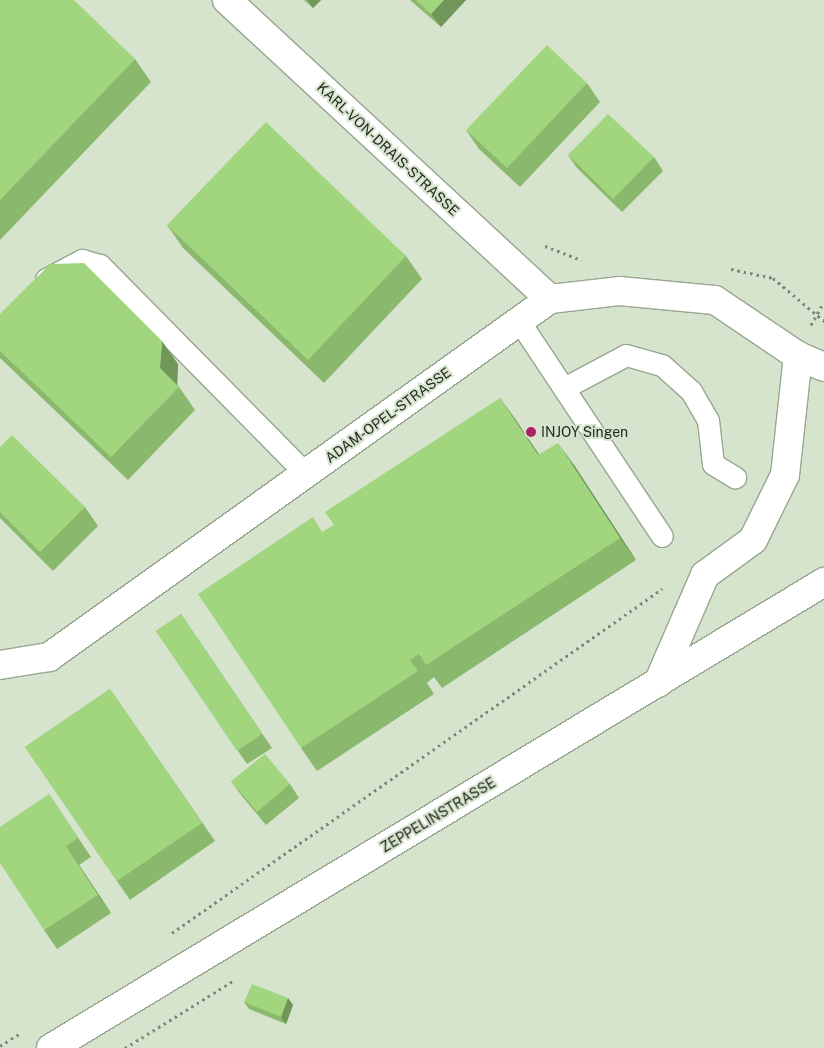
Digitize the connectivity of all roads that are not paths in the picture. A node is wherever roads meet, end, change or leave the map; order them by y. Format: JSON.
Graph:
{"nodes":[{"id":1,"x":227,"y":0,"type":"edge"},
{"id":2,"x":38,"y":284,"type":"edge"},
{"id":3,"x":550,"y":299,"type":"junction"},
{"id":4,"x":519,"y":321,"type":"junction"},
{"id":5,"x":798,"y":356,"type":"junction"},
{"id":6,"x":824,"y":367,"type":"edge"},
{"id":7,"x":824,"y":386,"type":"edge"},
{"id":8,"x":564,"y":388,"type":"junction"},
{"id":9,"x":306,"y":474,"type":"junction"},
{"id":10,"x":735,"y":477,"type":"dead end"},
{"id":11,"x":662,"y":536,"type":"dead end"},
{"id":12,"x":824,"y":582,"type":"edge"},
{"id":13,"x":0,"y":665,"type":"edge"},
{"id":14,"x":658,"y":683,"type":"junction"},
{"id":15,"x":51,"y":1048,"type":"edge"}],
"edges":[{"from":1,"to":3,"type":"street","name":"KARL-VON-DRAIS-STRASSE"},
{"from":2,"to":9,"type":"lane"},
{"from":3,"to":4,"type":"street","name":"ADAM-OPEL-STRASSE"},
{"from":3,"to":5,"type":"street","name":"ADAM-OPEL-STRASSE"},
{"from":4,"to":8,"type":"lane"},
{"from":4,"to":9,"type":"street","name":"ADAM-OPEL-STRASSE"},
{"from":5,"to":6,"type":"street","name":"ADAM-OPEL-STRASSE"},
{"from":5,"to":7,"type":"street","name":"ADAM-OPEL-STRASSE"},
{"from":5,"to":14,"type":"street"},
{"from":8,"to":10,"type":"lane"},
{"from":8,"to":11,"type":"lane"},
{"from":9,"to":13,"type":"street","name":"ADAM-OPEL-STRASSE"},
{"from":12,"to":14,"type":"street","name":"ZEPPELINSTRASSE"},
{"from":14,"to":15,"type":"street","name":"ZEPPELINSTRASSE"}]}
